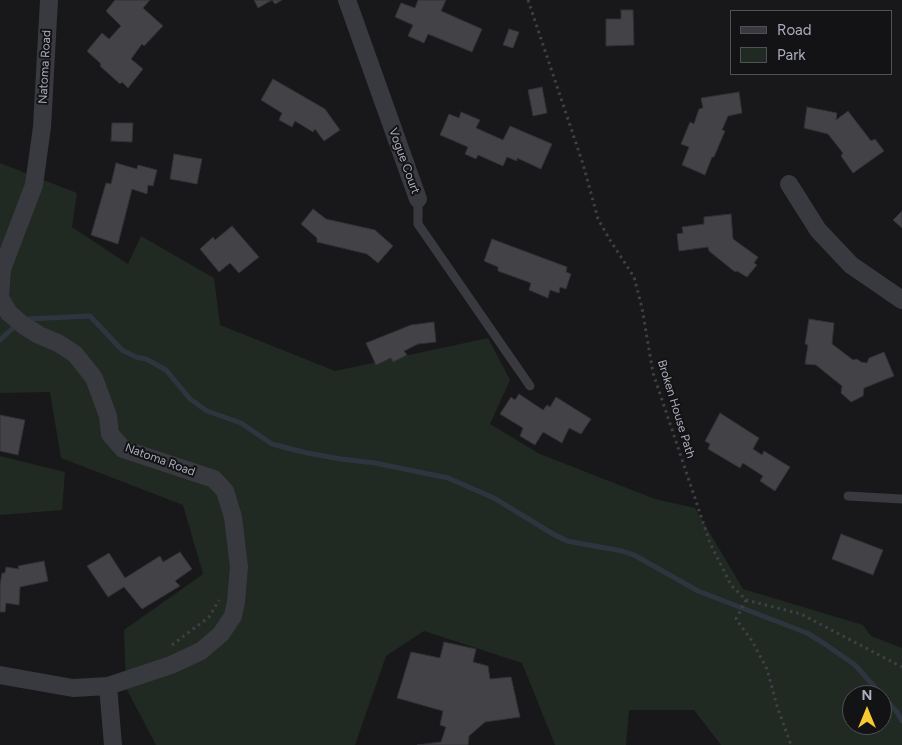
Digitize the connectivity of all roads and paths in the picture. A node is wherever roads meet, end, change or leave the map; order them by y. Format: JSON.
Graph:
{"nodes":[{"id":1,"x":49,"y":0,"type":"edge"},
{"id":2,"x":346,"y":0,"type":"edge"},
{"id":3,"x":528,"y":0,"type":"edge"},
{"id":4,"x":789,"y":184,"type":"dead end"},
{"id":5,"x":418,"y":199,"type":"joint"},
{"id":6,"x":902,"y":300,"type":"edge"},
{"id":7,"x":530,"y":386,"type":"dead end"},
{"id":8,"x":848,"y":496,"type":"dead end"},
{"id":9,"x":902,"y":499,"type":"edge"},
{"id":10,"x":224,"y":592,"type":"dead end"},
{"id":11,"x":746,"y":600,"type":"junction"},
{"id":12,"x":169,"y":648,"type":"dead end"},
{"id":13,"x":902,"y":667,"type":"edge"},
{"id":14,"x":0,"y":674,"type":"edge"},
{"id":15,"x":108,"y":686,"type":"junction"},
{"id":16,"x":113,"y":745,"type":"edge"},
{"id":17,"x":791,"y":745,"type":"edge"}],
"edges":[{"from":1,"to":15,"type":"street","name":"Natoma Road"},
{"from":2,"to":5,"type":"street","name":"Vogue Court"},
{"from":3,"to":11,"type":"path","name":"Broken House Path"},
{"from":4,"to":6,"type":"street"},
{"from":5,"to":7,"type":"lane","name":"Vogue Court"},
{"from":8,"to":9,"type":"lane"},
{"from":10,"to":12,"type":"path"},
{"from":11,"to":13,"type":"path"},
{"from":11,"to":17,"type":"path"},
{"from":14,"to":15,"type":"street","name":"Natoma Road"},
{"from":15,"to":16,"type":"street"}]}
